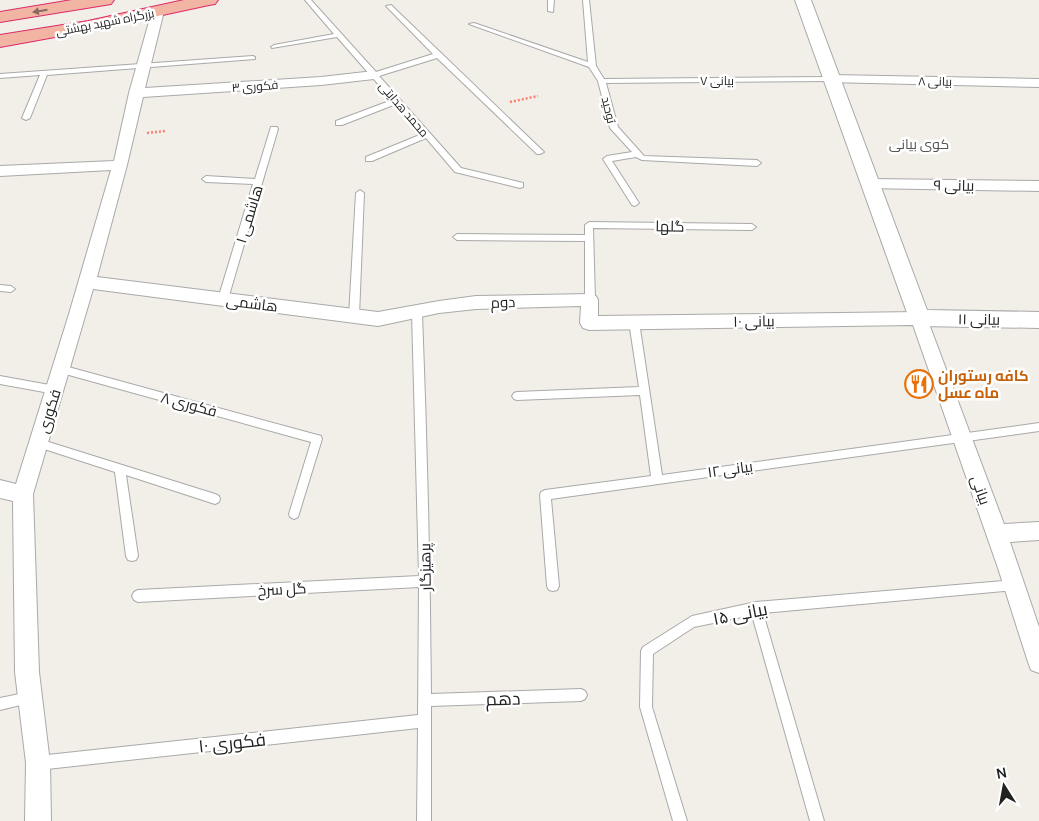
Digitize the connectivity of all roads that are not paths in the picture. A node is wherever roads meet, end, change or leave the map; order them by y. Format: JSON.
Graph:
{"nodes":[{"id":1,"x":105,"y":0,"type":"edge"},
{"id":2,"x":209,"y":0,"type":"edge"},
{"id":3,"x":308,"y":0,"type":"edge"},
{"id":4,"x":551,"y":0,"type":"edge"},
{"id":5,"x":586,"y":0,"type":"edge"},
{"id":6,"x":803,"y":0,"type":"edge"},
{"id":7,"x":389,"y":6,"type":"dead end"},
{"id":8,"x":158,"y":11,"type":"junction"},
{"id":9,"x":551,"y":11,"type":"dead end"},
{"id":10,"x":0,"y":17,"type":"edge"},
{"id":11,"x":472,"y":24,"type":"dead end"},
{"id":12,"x":339,"y":35,"type":"junction"},
{"id":13,"x":0,"y":41,"type":"edge"},
{"id":14,"x":274,"y":47,"type":"dead end"},
{"id":15,"x":438,"y":55,"type":"junction"},
{"id":16,"x":253,"y":58,"type":"dead end"},
{"id":17,"x":592,"y":66,"type":"junction"},
{"id":18,"x":144,"y":67,"type":"junction"},
{"id":19,"x":44,"y":73,"type":"junction"},
{"id":20,"x":374,"y":74,"type":"junction"},
{"id":21,"x":0,"y":76,"type":"edge"},
{"id":22,"x":832,"y":80,"type":"junction"},
{"id":23,"x":602,"y":81,"type":"junction"},
{"id":24,"x":1039,"y":83,"type":"edge"},
{"id":25,"x":136,"y":94,"type":"junction"},
{"id":26,"x":397,"y":101,"type":"junction"},
{"id":27,"x":26,"y":118,"type":"dead end"},
{"id":28,"x":339,"y":123,"type":"dead end"},
{"id":29,"x":274,"y":129,"type":"dead end"},
{"id":30,"x":427,"y":135,"type":"junction"},
{"id":31,"x":540,"y":152,"type":"dead end"},
{"id":32,"x":638,"y":154,"type":"junction"},
{"id":33,"x":369,"y":159,"type":"dead end"},
{"id":34,"x":757,"y":163,"type":"dead end"},
{"id":35,"x":120,"y":165,"type":"junction"},
{"id":36,"x":0,"y":171,"type":"edge"},
{"id":37,"x":206,"y":179,"type":"dead end"},
{"id":38,"x":258,"y":182,"type":"junction"},
{"id":39,"x":870,"y":184,"type":"junction"},
{"id":40,"x":520,"y":186,"type":"dead end"},
{"id":41,"x":1039,"y":186,"type":"edge"},
{"id":42,"x":360,"y":193,"type":"dead end"},
{"id":43,"x":635,"y":203,"type":"dead end"},
{"id":44,"x":752,"y":227,"type":"dead end"},
{"id":45,"x":457,"y":237,"type":"dead end"},
{"id":46,"x":589,"y":238,"type":"junction"},
{"id":47,"x":87,"y":282,"type":"junction"},
{"id":48,"x":0,"y":288,"type":"edge"},
{"id":49,"x":11,"y":289,"type":"dead end"},
{"id":50,"x":223,"y":299,"type":"junction"},
{"id":51,"x":590,"y":300,"type":"junction"},
{"id":52,"x":417,"y":313,"type":"junction"},
{"id":53,"x":354,"y":316,"type":"junction"},
{"id":54,"x":919,"y":318,"type":"junction"},
{"id":55,"x":1039,"y":320,"type":"edge"},
{"id":56,"x":634,"y":322,"type":"junction"},
{"id":57,"x":62,"y":369,"type":"junction"},
{"id":58,"x":0,"y":380,"type":"edge"},
{"id":59,"x":55,"y":390,"type":"junction"},
{"id":60,"x":643,"y":391,"type":"junction"},
{"id":61,"x":517,"y":396,"type":"dead end"},
{"id":62,"x":1039,"y":427,"type":"edge"},
{"id":63,"x":962,"y":437,"type":"junction"},
{"id":64,"x":38,"y":444,"type":"junction"},
{"id":65,"x":120,"y":469,"type":"junction"},
{"id":66,"x":656,"y":480,"type":"junction"},
{"id":67,"x":0,"y":489,"type":"edge"},
{"id":68,"x":23,"y":494,"type":"junction"},
{"id":69,"x":215,"y":499,"type":"dead end"},
{"id":70,"x":294,"y":514,"type":"dead end"},
{"id":71,"x":1039,"y":531,"type":"edge"},
{"id":72,"x":997,"y":534,"type":"junction"},
{"id":73,"x":132,"y":556,"type":"dead end"},
{"id":74,"x":425,"y":581,"type":"junction"},
{"id":75,"x":1015,"y":585,"type":"junction"},
{"id":76,"x":553,"y":586,"type":"dead end"},
{"id":77,"x":138,"y":596,"type":"dead end"},
{"id":78,"x":756,"y":608,"type":"junction"},
{"id":79,"x":1039,"y":662,"type":"edge"},
{"id":80,"x":581,"y":696,"type":"dead end"},
{"id":81,"x":29,"y":698,"type":"junction"},
{"id":82,"x":425,"y":700,"type":"junction"},
{"id":83,"x":0,"y":704,"type":"edge"},
{"id":84,"x":425,"y":721,"type":"junction"},
{"id":85,"x":38,"y":763,"type":"junction"},
{"id":86,"x":38,"y":821,"type":"edge"},
{"id":87,"x":424,"y":821,"type":"edge"},
{"id":88,"x":680,"y":821,"type":"edge"},
{"id":89,"x":817,"y":821,"type":"edge"}],
"edges":[{"from":1,"to":10,"type":"highway","name":"بزرگراه شهید بهشتی","one_way":true},
{"from":2,"to":8,"type":"highway","name":"بزرگراه شهید بهشتی"},
{"from":3,"to":12,"type":"lane","name":"محمد هدایتی"},
{"from":4,"to":9,"type":"lane"},
{"from":5,"to":17,"type":"lane"},
{"from":6,"to":22,"type":"street"},
{"from":7,"to":15,"type":"lane"},
{"from":8,"to":13,"type":"highway","name":"بزرگراه شهید بهشتی"},
{"from":8,"to":18,"type":"street","name":"فکوری"},
{"from":11,"to":17,"type":"lane"},
{"from":12,"to":14,"type":"lane"},
{"from":12,"to":20,"type":"lane","name":"محمد هدایتی"},
{"from":15,"to":20,"type":"lane"},
{"from":15,"to":31,"type":"lane"},
{"from":16,"to":18,"type":"lane"},
{"from":17,"to":23,"type":"lane","name":"توحید"},
{"from":18,"to":19,"type":"lane"},
{"from":18,"to":25,"type":"street","name":"فکوری"},
{"from":19,"to":21,"type":"lane"},
{"from":19,"to":27,"type":"lane"},
{"from":20,"to":25,"type":"street","name":"فکوری ۳"},
{"from":20,"to":26,"type":"lane","name":"محمد هدایتی"},
{"from":22,"to":23,"type":"lane","name":"بیانی ۷"},
{"from":22,"to":24,"type":"street","name":"بیانی ۸"},
{"from":22,"to":39,"type":"street"},
{"from":23,"to":32,"type":"lane","name":"توحید"},
{"from":25,"to":35,"type":"street","name":"فکوری"},
{"from":26,"to":28,"type":"lane"},
{"from":26,"to":30,"type":"lane","name":"محمد هدایتی"},
{"from":29,"to":38,"type":"lane","name":"هاشمی ۱"},
{"from":30,"to":33,"type":"lane"},
{"from":30,"to":40,"type":"lane","name":"محمد هدایتی"},
{"from":32,"to":34,"type":"lane"},
{"from":32,"to":43,"type":"lane"},
{"from":35,"to":36,"type":"street"},
{"from":35,"to":47,"type":"street","name":"فکوری"},
{"from":37,"to":38,"type":"lane"},
{"from":38,"to":50,"type":"lane","name":"هاشمی ۱"},
{"from":39,"to":41,"type":"street","name":"بیانی ۹"},
{"from":39,"to":54,"type":"street"},
{"from":42,"to":53,"type":"lane"},
{"from":44,"to":46,"type":"lane","name":"گلها"},
{"from":45,"to":46,"type":"lane"},
{"from":46,"to":51,"type":"lane"},
{"from":47,"to":50,"type":"street","name":"هاشمی"},
{"from":47,"to":57,"type":"street","name":"فکوری"},
{"from":48,"to":49,"type":"lane"},
{"from":50,"to":53,"type":"street","name":"هاشمی"},
{"from":51,"to":52,"type":"street","name":"دوم"},
{"from":51,"to":56,"type":"street","name":"بیانی ۱۰"},
{"from":52,"to":53,"type":"street","name":"هاشمی"},
{"from":52,"to":74,"type":"lane","name":"پرهیزگار"},
{"from":54,"to":55,"type":"street","name":"بیانی ۱۱"},
{"from":54,"to":56,"type":"street","name":"بیانی ۱۰"},
{"from":54,"to":63,"type":"street","name":"بیانی"},
{"from":56,"to":60,"type":"lane"},
{"from":57,"to":59,"type":"street","name":"فکوری"},
{"from":57,"to":70,"type":"lane","name":"فکوری ۸"},
{"from":58,"to":59,"type":"lane"},
{"from":59,"to":64,"type":"street","name":"فکوری"},
{"from":60,"to":61,"type":"lane"},
{"from":60,"to":66,"type":"lane"},
{"from":62,"to":63,"type":"lane","name":"بیانی ۱۲"},
{"from":63,"to":66,"type":"lane","name":"بیانی ۱۲"},
{"from":63,"to":72,"type":"street","name":"بیانی"},
{"from":64,"to":65,"type":"lane"},
{"from":64,"to":68,"type":"street","name":"فکوری"},
{"from":65,"to":69,"type":"lane"},
{"from":65,"to":73,"type":"lane"},
{"from":66,"to":76,"type":"lane","name":"بیانی ۱۲"},
{"from":67,"to":68,"type":"street"},
{"from":68,"to":81,"type":"street","name":"فکوری"},
{"from":71,"to":72,"type":"street"},
{"from":72,"to":75,"type":"street","name":"بیانی"},
{"from":74,"to":77,"type":"lane","name":"گل سرخ"},
{"from":74,"to":82,"type":"lane","name":"پرهیزگار"},
{"from":75,"to":78,"type":"lane","name":"بیانی ۱۵"},
{"from":75,"to":79,"type":"street","name":"بیانی"},
{"from":78,"to":88,"type":"lane","name":"بیانی ۱۵"},
{"from":78,"to":89,"type":"lane"},
{"from":80,"to":82,"type":"lane","name":"دهم"},
{"from":81,"to":83,"type":"lane"},
{"from":81,"to":85,"type":"street","name":"فکوری"},
{"from":82,"to":84,"type":"lane","name":"پرهیزگار"},
{"from":84,"to":85,"type":"lane","name":"فکوری ۱۰"},
{"from":84,"to":87,"type":"lane","name":"پرهیزگار"},
{"from":85,"to":86,"type":"street","name":"فکوری"}]}
